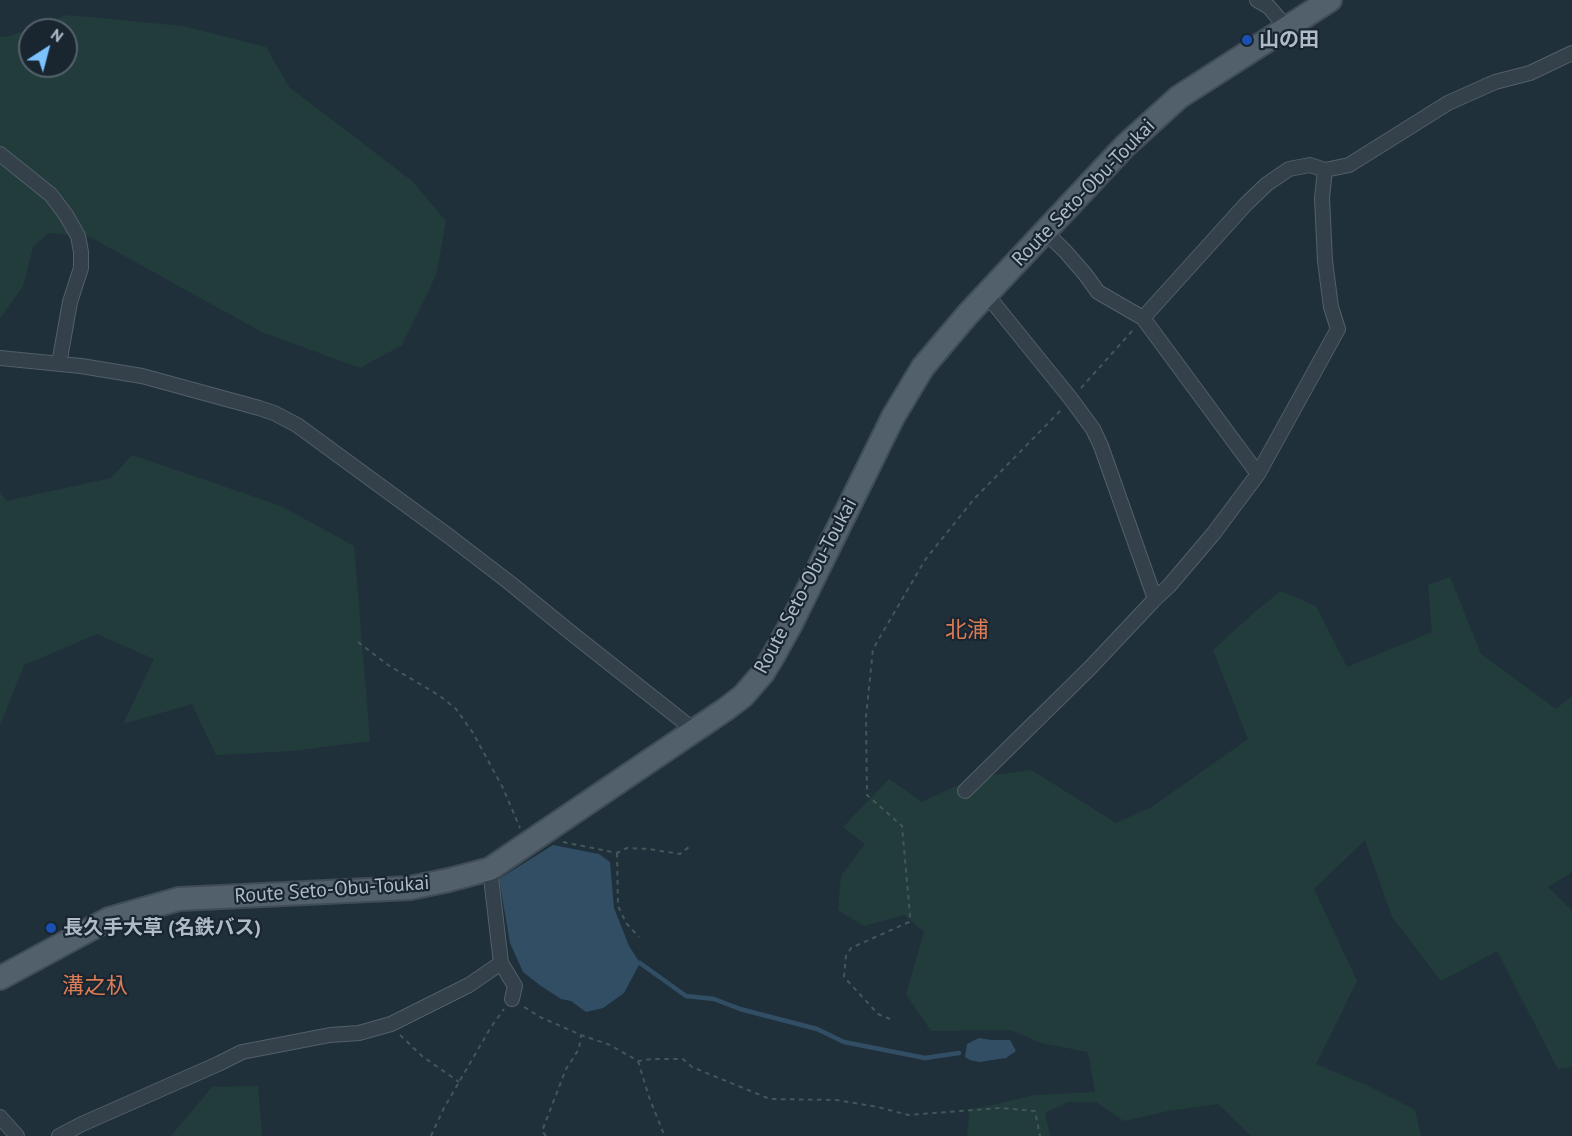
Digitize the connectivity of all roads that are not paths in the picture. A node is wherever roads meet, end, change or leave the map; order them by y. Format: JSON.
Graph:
{"nodes":[{"id":1,"x":1257,"y":0,"type":"edge"},
{"id":2,"x":1330,"y":0,"type":"edge"},
{"id":3,"x":1286,"y":27,"type":"junction"},
{"id":4,"x":1572,"y":53,"type":"edge"},
{"id":5,"x":0,"y":154,"type":"edge"},
{"id":6,"x":1325,"y":170,"type":"junction"},
{"id":7,"x":1045,"y":232,"type":"junction"},
{"id":8,"x":987,"y":295,"type":"junction"},
{"id":9,"x":1143,"y":318,"type":"junction"},
{"id":10,"x":0,"y":358,"type":"edge"},
{"id":11,"x":59,"y":364,"type":"junction"},
{"id":12,"x":1258,"y":474,"type":"junction"},
{"id":13,"x":1155,"y":599,"type":"junction"},
{"id":14,"x":694,"y":730,"type":"junction"},
{"id":15,"x":965,"y":791,"type":"dead end"},
{"id":16,"x":489,"y":868,"type":"junction"},
{"id":17,"x":501,"y":963,"type":"junction"},
{"id":18,"x":0,"y":978,"type":"edge"},
{"id":19,"x":512,"y":999,"type":"road end"},
{"id":20,"x":0,"y":1117,"type":"edge"},
{"id":21,"x":17,"y":1136,"type":"edge"},
{"id":22,"x":59,"y":1136,"type":"edge"}],
"edges":[{"from":1,"to":3,"type":"street"},
{"from":2,"to":3,"type":"main road","name":"Route Seto-Obu-Toukai"},
{"from":3,"to":7,"type":"main road","name":"Route Seto-Obu-Toukai"},
{"from":4,"to":6,"type":"street"},
{"from":5,"to":11,"type":"street"},
{"from":6,"to":9,"type":"street"},
{"from":6,"to":12,"type":"street"},
{"from":7,"to":8,"type":"main road","name":"Route Seto-Obu-Toukai"},
{"from":7,"to":9,"type":"street"},
{"from":8,"to":13,"type":"street"},
{"from":8,"to":14,"type":"main road","name":"Route Seto-Obu-Toukai"},
{"from":9,"to":12,"type":"street"},
{"from":10,"to":11,"type":"street"},
{"from":11,"to":14,"type":"street"},
{"from":12,"to":13,"type":"street"},
{"from":13,"to":15,"type":"street"},
{"from":14,"to":16,"type":"main road","name":"Route Seto-Obu-Toukai"},
{"from":16,"to":17,"type":"street"},
{"from":16,"to":18,"type":"main road","name":"Route Seto-Obu-Toukai"},
{"from":17,"to":19,"type":"street"},
{"from":17,"to":22,"type":"street"},
{"from":20,"to":21,"type":"street"}]}
